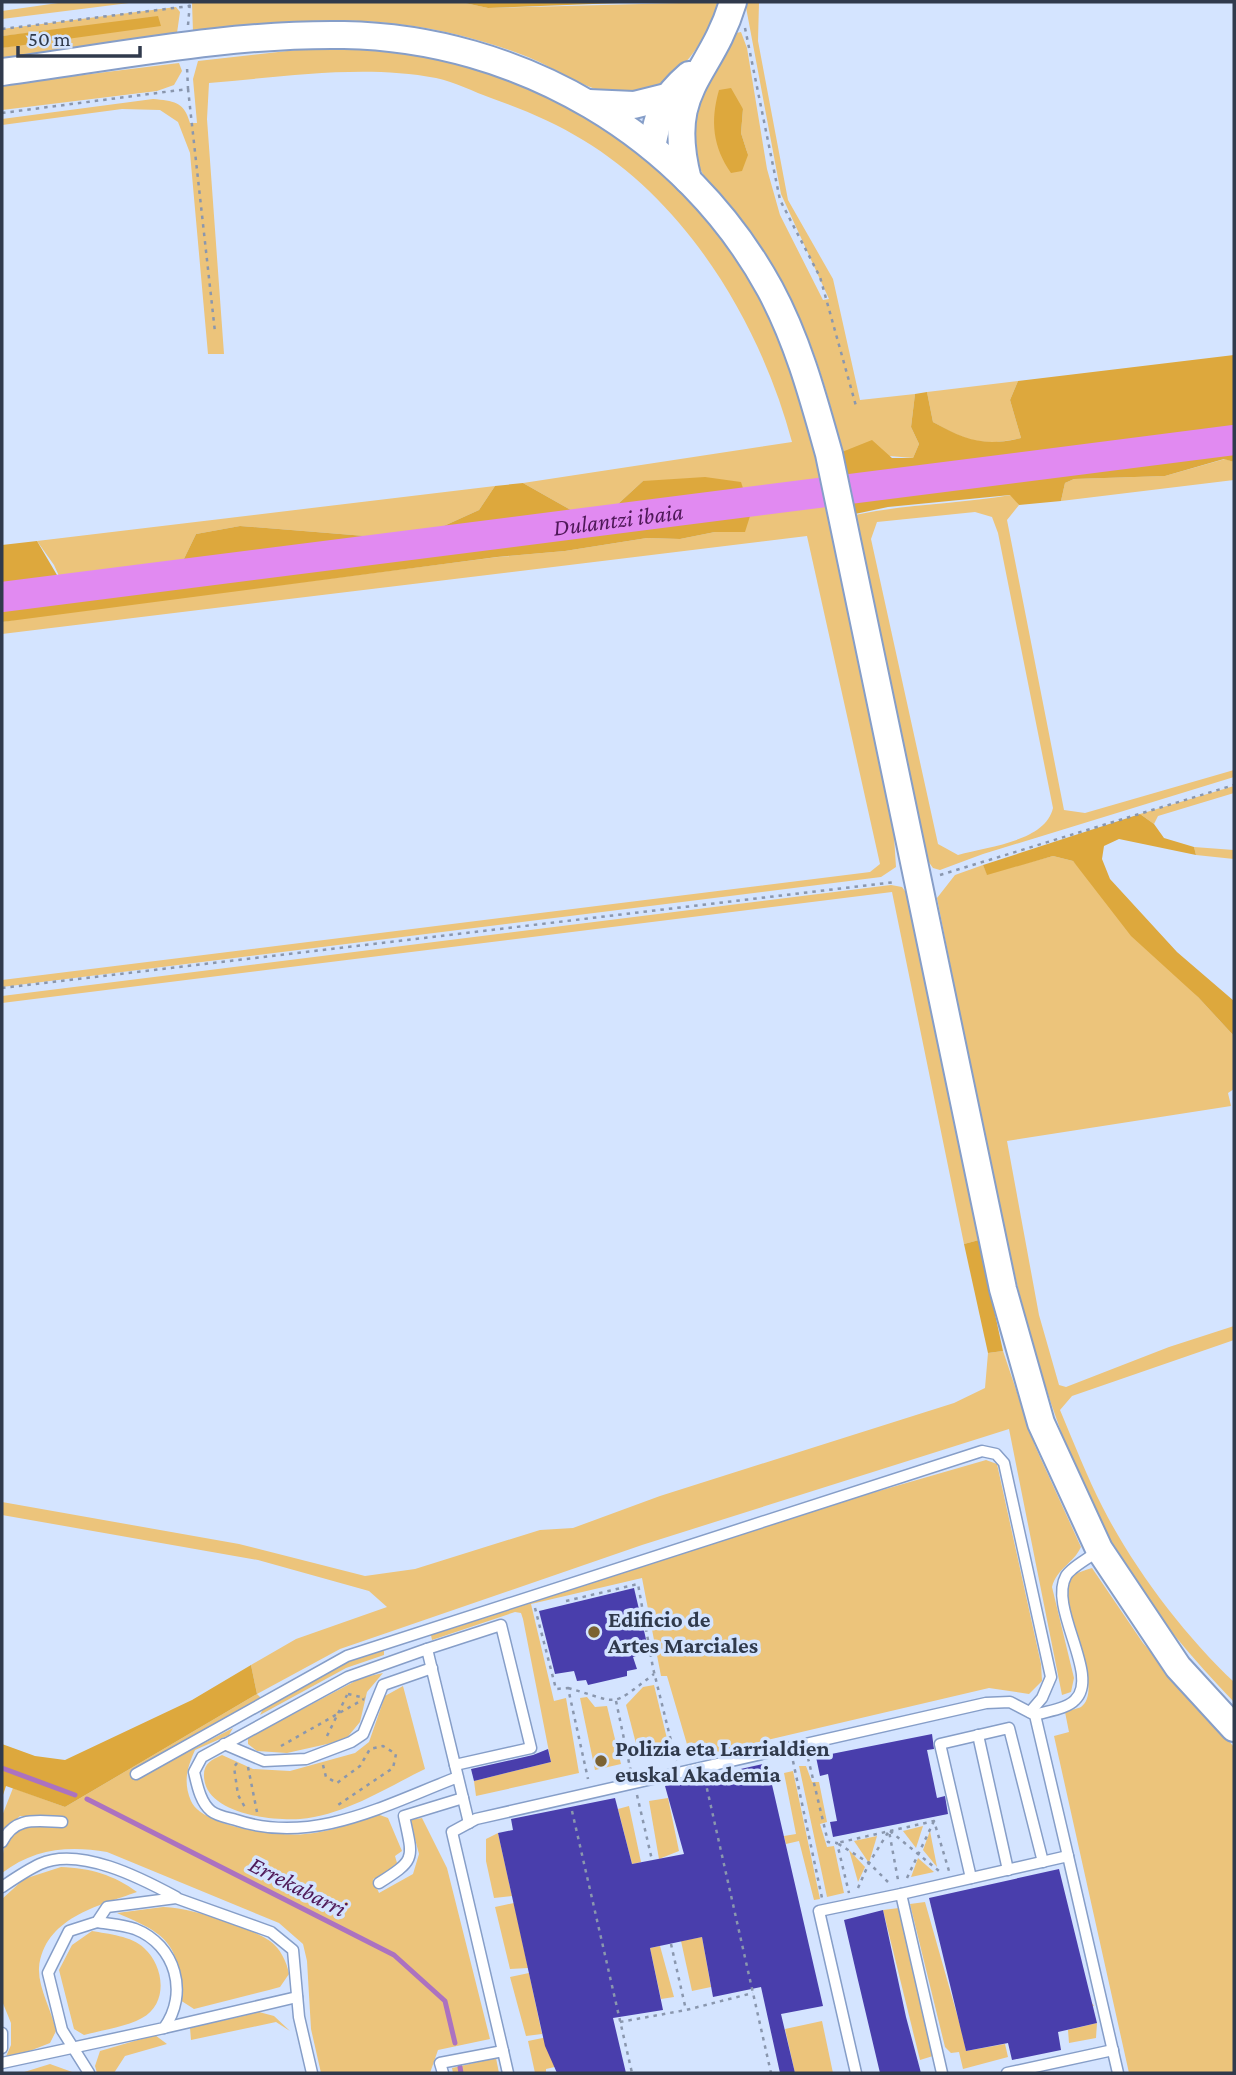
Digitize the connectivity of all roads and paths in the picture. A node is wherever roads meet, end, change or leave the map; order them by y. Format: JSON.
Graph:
{"nodes":[{"id":1,"x":733,"y":3,"type":"edge"},
{"id":2,"x":190,"y":6,"type":"dead end"},
{"id":3,"x":2,"y":29,"type":"edge"},
{"id":4,"x":186,"y":48,"type":"junction"},
{"id":5,"x":701,"y":65,"type":"junction"},
{"id":6,"x":2,"y":72,"type":"edge"},
{"id":7,"x":188,"y":89,"type":"junction"},
{"id":8,"x":666,"y":97,"type":"junction"},
{"id":9,"x":588,"y":103,"type":"junction"},
{"id":10,"x":2,"y":113,"type":"edge"},
{"id":11,"x":652,"y":147,"type":"junction"},
{"id":12,"x":688,"y":180,"type":"junction"},
{"id":13,"x":215,"y":332,"type":"dead end"},
{"id":14,"x":856,"y":406,"type":"dead end"},
{"id":15,"x":1234,"y":785,"type":"edge"},
{"id":16,"x":918,"y":879,"type":"junction"},
{"id":17,"x":2,"y":988,"type":"edge"},
{"id":18,"x":1099,"y":1549,"type":"junction"},
{"id":19,"x":561,"y":1602,"type":"dead end"},
{"id":20,"x":535,"y":1608,"type":"dead end"},
{"id":21,"x":410,"y":1636,"type":"junction"},
{"id":22,"x":422,"y":1651,"type":"junction"},
{"id":23,"x":432,"y":1668,"type":"junction"},
{"id":24,"x":654,"y":1673,"type":"junction"},
{"id":25,"x":568,"y":1688,"type":"junction"},
{"id":26,"x":347,"y":1695,"type":"junction"},
{"id":27,"x":340,"y":1696,"type":"dead end"},
{"id":28,"x":374,"y":1702,"type":"junction"},
{"id":29,"x":255,"y":1708,"type":"junction"},
{"id":30,"x":1032,"y":1713,"type":"junction"},
{"id":31,"x":1234,"y":1728,"type":"edge"},
{"id":32,"x":242,"y":1734,"type":"junction"},
{"id":33,"x":978,"y":1735,"type":"junction"},
{"id":34,"x":224,"y":1744,"type":"junction"},
{"id":35,"x":321,"y":1744,"type":"dead end"},
{"id":36,"x":804,"y":1744,"type":"junction"},
{"id":37,"x":790,"y":1747,"type":"junction"},
{"id":38,"x":322,"y":1754,"type":"dead end"},
{"id":39,"x":241,"y":1759,"type":"dead end"},
{"id":40,"x":455,"y":1765,"type":"junction"},
{"id":41,"x":702,"y":1767,"type":"junction"},
{"id":42,"x":679,"y":1773,"type":"junction"},
{"id":43,"x":136,"y":1774,"type":"dead end"},
{"id":44,"x":458,"y":1777,"type":"junction"},
{"id":45,"x":592,"y":1793,"type":"junction"},
{"id":46,"x":569,"y":1797,"type":"junction"},
{"id":47,"x":463,"y":1798,"type":"junction"},
{"id":48,"x":335,"y":1807,"type":"dead end"},
{"id":49,"x":934,"y":1821,"type":"junction"},
{"id":50,"x":62,"y":1822,"type":"dead end"},
{"id":51,"x":469,"y":1823,"type":"junction"},
{"id":52,"x":262,"y":1829,"type":"junction"},
{"id":53,"x":889,"y":1830,"type":"junction"},
{"id":54,"x":2,"y":1842,"type":"edge"},
{"id":55,"x":837,"y":1843,"type":"junction"},
{"id":56,"x":918,"y":1853,"type":"junction"},
{"id":57,"x":1068,"y":1856,"type":"junction"},
{"id":58,"x":1043,"y":1862,"type":"junction"},
{"id":59,"x":869,"y":1863,"type":"junction"},
{"id":60,"x":1008,"y":1870,"type":"junction"},
{"id":61,"x":971,"y":1878,"type":"junction"},
{"id":62,"x":379,"y":1883,"type":"dead end"},
{"id":63,"x":952,"y":1883,"type":"junction"},
{"id":64,"x":2,"y":1887,"type":"edge"},
{"id":65,"x":901,"y":1894,"type":"junction"},
{"id":66,"x":176,"y":1898,"type":"junction"},
{"id":67,"x":852,"y":1905,"type":"junction"},
{"id":68,"x":825,"y":1910,"type":"junction"},
{"id":69,"x":97,"y":1922,"type":"junction"},
{"id":70,"x":671,"y":1944,"type":"dead end"},
{"id":71,"x":753,"y":1993,"type":"junction"},
{"id":72,"x":297,"y":1997,"type":"junction"},
{"id":73,"x":686,"y":2010,"type":"junction"},
{"id":74,"x":620,"y":2022,"type":"junction"},
{"id":75,"x":164,"y":2028,"type":"junction"},
{"id":76,"x":2,"y":2033,"type":"edge"},
{"id":77,"x":74,"y":2045,"type":"junction"},
{"id":78,"x":2,"y":2048,"type":"edge"},
{"id":79,"x":1113,"y":2050,"type":"junction"},
{"id":80,"x":503,"y":2051,"type":"junction"},
{"id":81,"x":2,"y":2063,"type":"edge"},
{"id":82,"x":89,"y":2073,"type":"edge"},
{"id":83,"x":312,"y":2073,"type":"edge"},
{"id":84,"x":443,"y":2073,"type":"edge"},
{"id":85,"x":508,"y":2073,"type":"edge"},
{"id":86,"x":632,"y":2073,"type":"edge"},
{"id":87,"x":771,"y":2073,"type":"edge"},
{"id":88,"x":856,"y":2073,"type":"edge"},
{"id":89,"x":942,"y":2073,"type":"edge"},
{"id":90,"x":1007,"y":2073,"type":"edge"},
{"id":91,"x":1118,"y":2073,"type":"edge"}],
"edges":[{"from":1,"to":5,"type":"main road"},
{"from":1,"to":14,"type":"path"},
{"from":2,"to":3,"type":"path"},
{"from":4,"to":6,"type":"main road"},
{"from":4,"to":7,"type":"path"},
{"from":4,"to":9,"type":"main road"},
{"from":5,"to":8,"type":"main road"},
{"from":5,"to":12,"type":"main road"},
{"from":7,"to":10,"type":"path"},
{"from":7,"to":13,"type":"path"},
{"from":8,"to":9,"type":"main road"},
{"from":8,"to":11,"type":"main road"},
{"from":9,"to":11,"type":"main road"},
{"from":11,"to":12,"type":"main road"},
{"from":12,"to":16,"type":"main road"},
{"from":15,"to":16,"type":"path"},
{"from":16,"to":17,"type":"path"},
{"from":16,"to":18,"type":"main road"},
{"from":18,"to":30,"type":"lane"},
{"from":18,"to":31,"type":"main road"},
{"from":19,"to":24,"type":"path"},
{"from":20,"to":25,"type":"path"},
{"from":21,"to":22,"type":"lane"},
{"from":21,"to":29,"type":"lane"},
{"from":21,"to":30,"type":"lane"},
{"from":22,"to":23,"type":"lane"},
{"from":22,"to":32,"type":"lane"},
{"from":22,"to":40,"type":"lane"},
{"from":23,"to":28,"type":"lane"},
{"from":23,"to":40,"type":"lane"},
{"from":24,"to":25,"type":"path"},
{"from":24,"to":42,"type":"path"},
{"from":25,"to":45,"type":"path"},
{"from":26,"to":27,"type":"path"},
{"from":26,"to":28,"type":"path"},
{"from":26,"to":35,"type":"path"},
{"from":28,"to":34,"type":"lane"},
{"from":29,"to":32,"type":"lane"},
{"from":29,"to":43,"type":"lane"},
{"from":30,"to":36,"type":"lane"},
{"from":30,"to":57,"type":"lane"},
{"from":32,"to":34,"type":"lane"},
{"from":33,"to":58,"type":"lane"},
{"from":33,"to":60,"type":"lane"},
{"from":33,"to":61,"type":"lane"},
{"from":34,"to":52,"type":"lane"},
{"from":36,"to":37,"type":"lane"},
{"from":36,"to":55,"type":"path"},
{"from":37,"to":41,"type":"lane"},
{"from":37,"to":68,"type":"path"},
{"from":38,"to":48,"type":"path"},
{"from":39,"to":52,"type":"path"},
{"from":40,"to":44,"type":"lane"},
{"from":41,"to":42,"type":"lane"},
{"from":41,"to":71,"type":"path"},
{"from":42,"to":45,"type":"lane"},
{"from":44,"to":47,"type":"lane"},
{"from":44,"to":52,"type":"lane"},
{"from":45,"to":46,"type":"lane"},
{"from":46,"to":51,"type":"lane"},
{"from":46,"to":74,"type":"path"},
{"from":47,"to":51,"type":"lane"},
{"from":47,"to":62,"type":"lane"},
{"from":49,"to":53,"type":"path"},
{"from":49,"to":56,"type":"path"},
{"from":49,"to":63,"type":"path"},
{"from":50,"to":54,"type":"lane"},
{"from":51,"to":80,"type":"lane"},
{"from":53,"to":55,"type":"path"},
{"from":53,"to":56,"type":"path"},
{"from":53,"to":59,"type":"path"},
{"from":53,"to":65,"type":"path"},
{"from":55,"to":59,"type":"path"},
{"from":55,"to":67,"type":"path"},
{"from":56,"to":63,"type":"path"},
{"from":56,"to":65,"type":"path"},
{"from":57,"to":58,"type":"lane"},
{"from":57,"to":79,"type":"lane"},
{"from":58,"to":60,"type":"lane"},
{"from":59,"to":65,"type":"path"},
{"from":59,"to":67,"type":"path"},
{"from":60,"to":61,"type":"lane"},
{"from":61,"to":63,"type":"lane"},
{"from":63,"to":65,"type":"lane"},
{"from":64,"to":66,"type":"lane"},
{"from":65,"to":67,"type":"lane"},
{"from":65,"to":89,"type":"lane"},
{"from":66,"to":69,"type":"lane"},
{"from":66,"to":72,"type":"lane"},
{"from":67,"to":68,"type":"lane"},
{"from":68,"to":88,"type":"lane"},
{"from":69,"to":75,"type":"lane"},
{"from":69,"to":77,"type":"lane"},
{"from":70,"to":73,"type":"path"},
{"from":71,"to":73,"type":"path"},
{"from":71,"to":87,"type":"path"},
{"from":72,"to":75,"type":"lane"},
{"from":72,"to":83,"type":"lane"},
{"from":73,"to":74,"type":"path"},
{"from":74,"to":86,"type":"path"},
{"from":75,"to":77,"type":"lane"},
{"from":76,"to":78,"type":"lane"},
{"from":77,"to":81,"type":"lane"},
{"from":77,"to":82,"type":"lane"},
{"from":79,"to":90,"type":"lane"},
{"from":79,"to":91,"type":"lane"},
{"from":80,"to":84,"type":"lane"},
{"from":80,"to":85,"type":"lane"}]}
